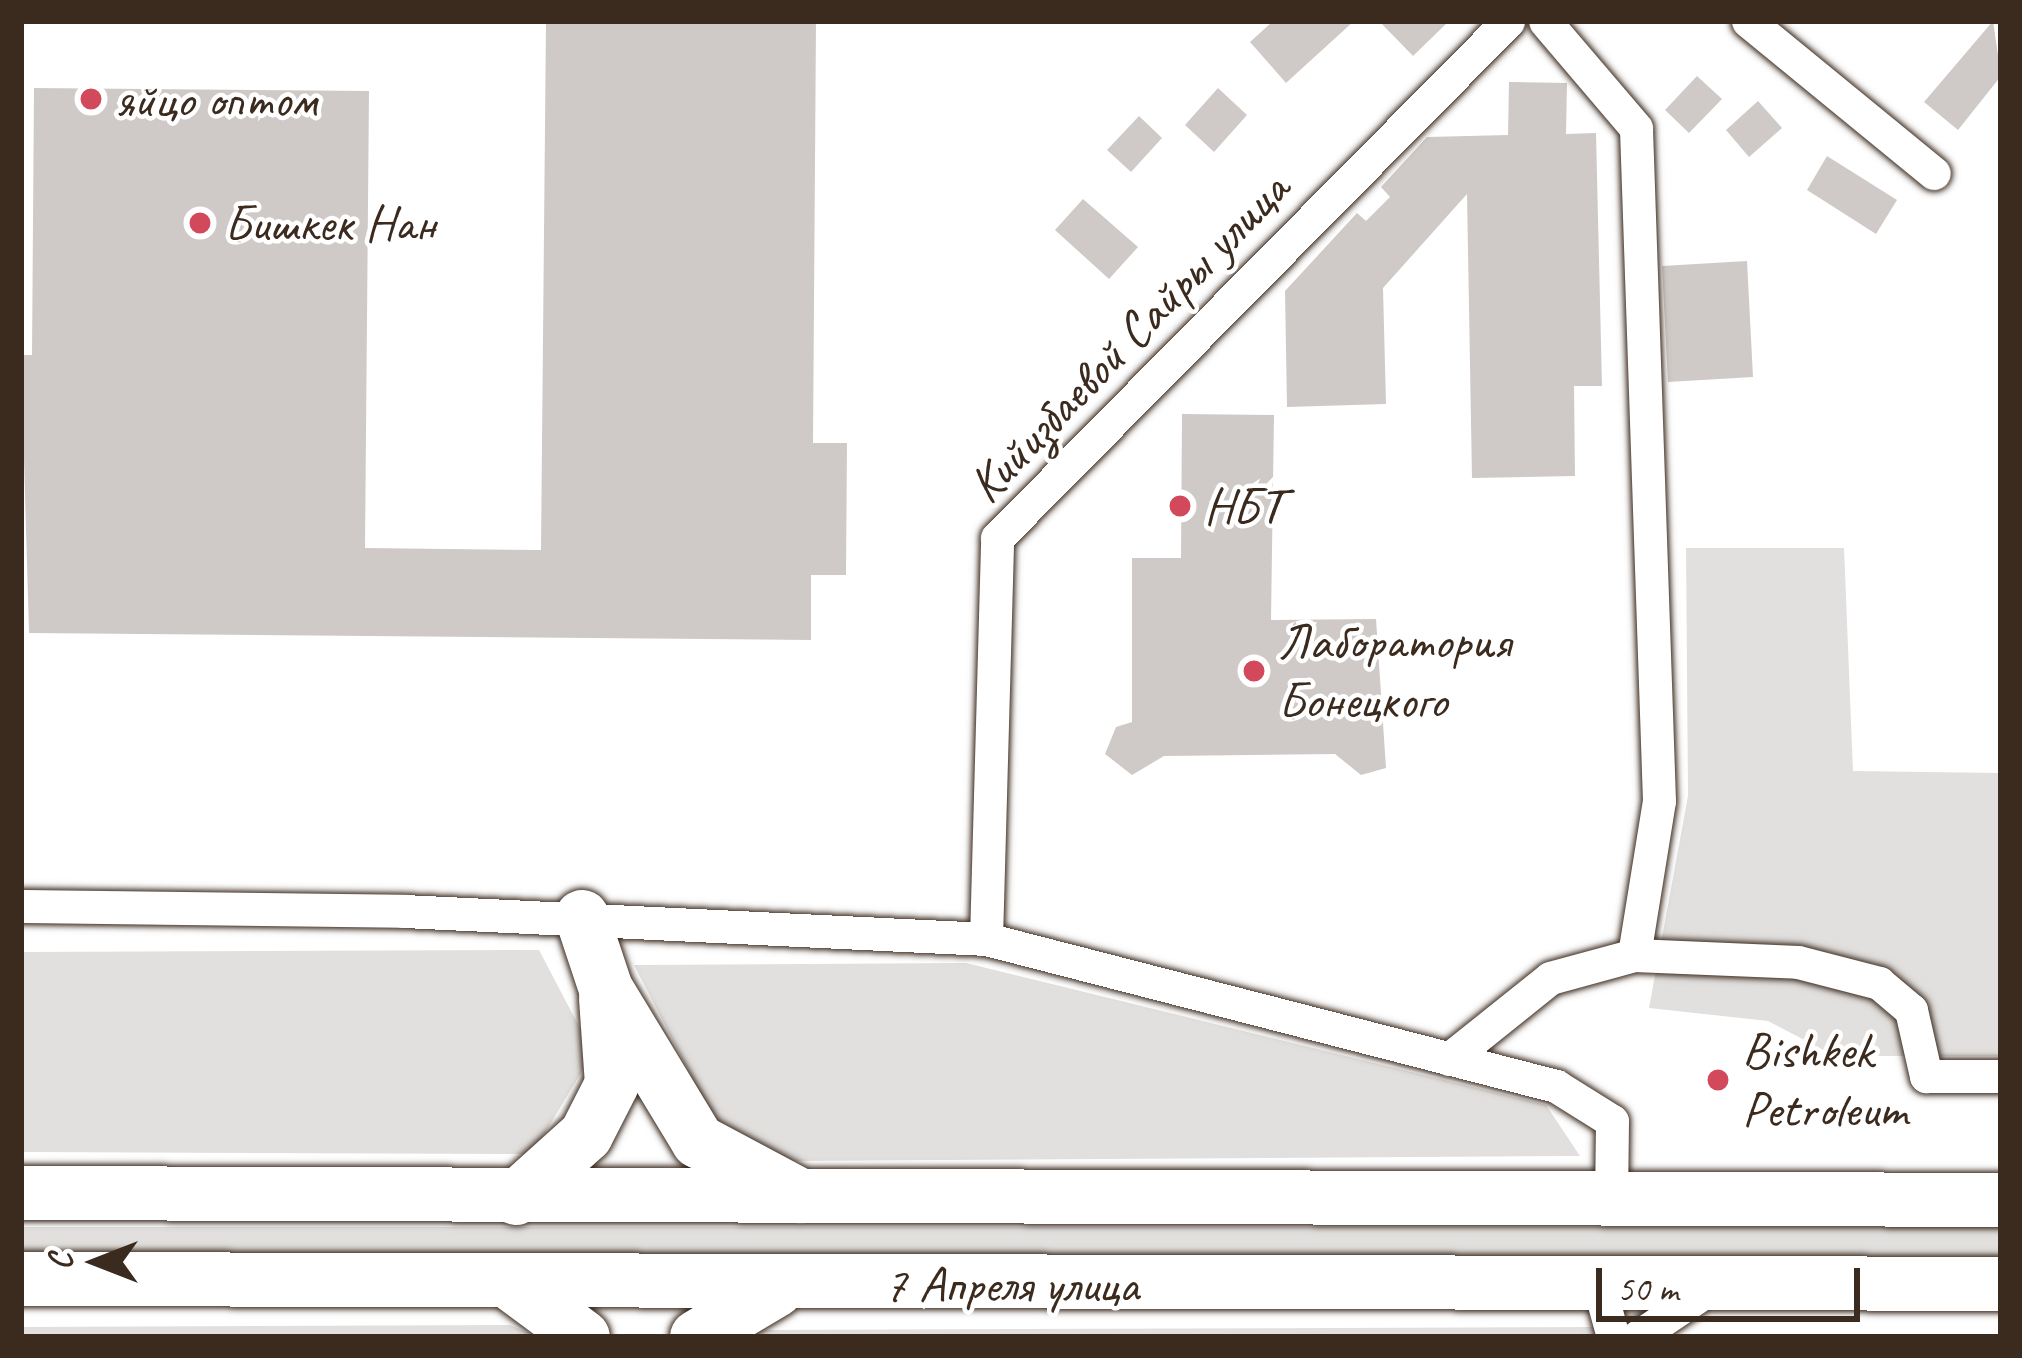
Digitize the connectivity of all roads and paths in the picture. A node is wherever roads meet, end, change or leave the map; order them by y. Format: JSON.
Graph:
{"nodes":[{"id":1,"x":1508,"y":21,"type":"edge"},
{"id":2,"x":1545,"y":21,"type":"edge"},
{"id":3,"x":1748,"y":21,"type":"edge"},
{"id":4,"x":1934,"y":173,"type":"dead end"},
{"id":5,"x":21,"y":906,"type":"edge"},
{"id":6,"x":582,"y":917,"type":"junction"},
{"id":7,"x":986,"y":939,"type":"junction"},
{"id":8,"x":1634,"y":955,"type":"junction"},
{"id":9,"x":606,"y":989,"type":"junction"},
{"id":10,"x":1449,"y":1059,"type":"junction"},
{"id":11,"x":2001,"y":1076,"type":"edge"},
{"id":12,"x":21,"y":1192,"type":"edge"},
{"id":13,"x":516,"y":1198,"type":"junction"},
{"id":14,"x":807,"y":1199,"type":"junction"},
{"id":15,"x":1610,"y":1200,"type":"junction"},
{"id":16,"x":2001,"y":1201,"type":"edge"},
{"id":17,"x":21,"y":1279,"type":"edge"},
{"id":18,"x":788,"y":1284,"type":"junction"},
{"id":19,"x":1715,"y":1284,"type":"junction"},
{"id":20,"x":2001,"y":1284,"type":"edge"},
{"id":21,"x":513,"y":1285,"type":"junction"},
{"id":22,"x":1599,"y":1286,"type":"junction"},
{"id":23,"x":583,"y":1337,"type":"edge"},
{"id":24,"x":697,"y":1337,"type":"edge"},
{"id":25,"x":1613,"y":1337,"type":"edge"},
{"id":26,"x":1637,"y":1337,"type":"edge"}],
"edges":[{"from":1,"to":7,"type":"street","name":"Кийизбаевой Сайры улица"},
{"from":2,"to":8,"type":"street"},
{"from":3,"to":4,"type":"street"},
{"from":5,"to":6,"type":"street"},
{"from":6,"to":7,"type":"street"},
{"from":6,"to":9,"type":"main road"},
{"from":7,"to":10,"type":"street"},
{"from":8,"to":10,"type":"street"},
{"from":8,"to":11,"type":"street"},
{"from":9,"to":13,"type":"main road"},
{"from":9,"to":14,"type":"main road"},
{"from":10,"to":15,"type":"street"},
{"from":12,"to":13,"type":"main road","name":"7 Апреля улица"},
{"from":13,"to":14,"type":"main road","name":"7 Апреля улица"},
{"from":14,"to":15,"type":"main road","name":"7 Апреля улица"},
{"from":15,"to":16,"type":"main road","name":"7 Апреля улица"},
{"from":17,"to":21,"type":"main road","name":"7 Апреля улица"},
{"from":18,"to":21,"type":"main road","name":"7 Апреля улица"},
{"from":18,"to":22,"type":"main road","name":"7 Апреля улица"},
{"from":18,"to":24,"type":"main road"},
{"from":19,"to":20,"type":"main road","name":"7 Апреля улица"},
{"from":19,"to":22,"type":"main road","name":"7 Апреля улица"},
{"from":19,"to":26,"type":"street"},
{"from":21,"to":23,"type":"main road"},
{"from":22,"to":25,"type":"street"}]}
